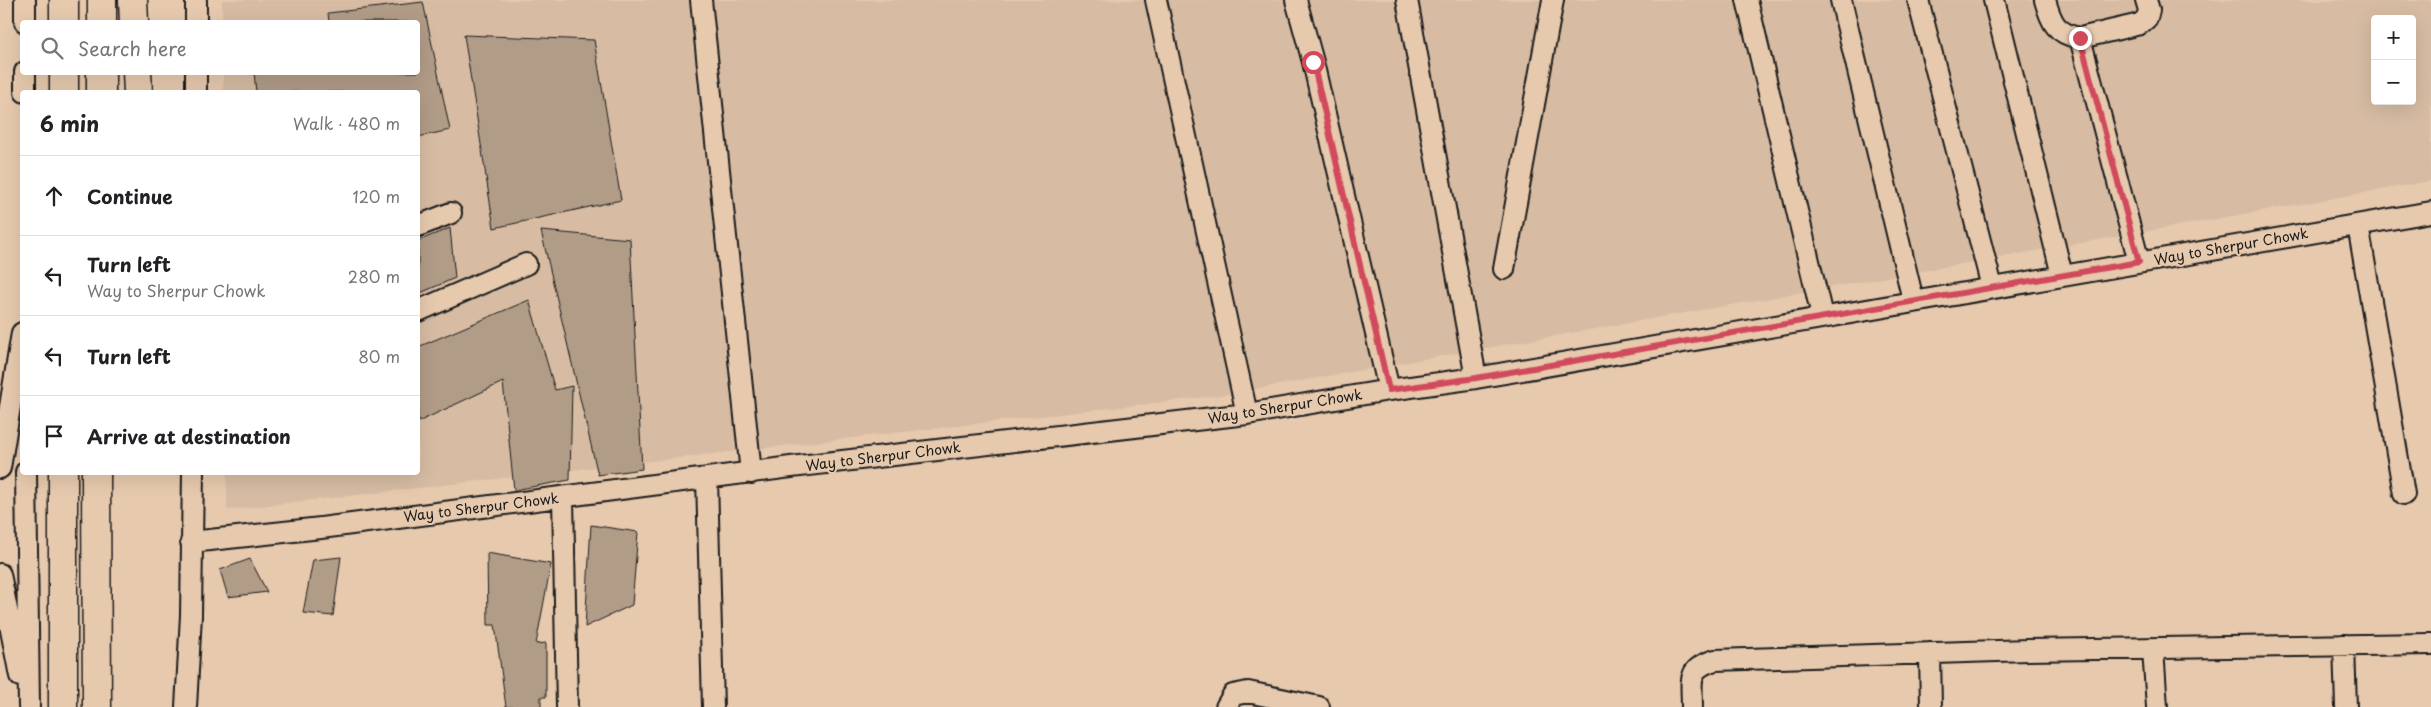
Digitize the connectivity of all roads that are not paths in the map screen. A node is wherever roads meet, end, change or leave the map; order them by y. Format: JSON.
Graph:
{"nodes":[{"id":1,"x":25,"y":0,"type":"edge"},
{"id":2,"x":64,"y":0,"type":"edge"},
{"id":3,"x":102,"y":0,"type":"edge"},
{"id":4,"x":133,"y":0,"type":"edge"},
{"id":5,"x":196,"y":0,"type":"edge"},
{"id":6,"x":701,"y":0,"type":"edge"},
{"id":7,"x":1156,"y":0,"type":"edge"},
{"id":8,"x":1296,"y":0,"type":"edge"},
{"id":9,"x":1407,"y":0,"type":"edge"},
{"id":10,"x":1553,"y":0,"type":"edge"},
{"id":11,"x":1747,"y":0,"type":"edge"},
{"id":12,"x":1841,"y":0,"type":"edge"},
{"id":13,"x":1918,"y":0,"type":"edge"},
{"id":14,"x":1994,"y":0,"type":"edge"},
{"id":15,"x":2046,"y":0,"type":"edge"},
{"id":16,"x":2146,"y":0,"type":"edge"},
{"id":17,"x":25,"y":20,"type":"edge"},
{"id":18,"x":64,"y":20,"type":"edge"},
{"id":19,"x":102,"y":20,"type":"edge"},
{"id":20,"x":134,"y":20,"type":"edge"},
{"id":21,"x":196,"y":20,"type":"edge"},
{"id":22,"x":2080,"y":38,"type":"junction"},
{"id":23,"x":25,"y":75,"type":"edge"},
{"id":24,"x":64,"y":75,"type":"edge"},
{"id":25,"x":101,"y":75,"type":"edge"},
{"id":26,"x":137,"y":75,"type":"edge"},
{"id":27,"x":196,"y":75,"type":"edge"},
{"id":28,"x":25,"y":90,"type":"edge"},
{"id":29,"x":64,"y":90,"type":"edge"},
{"id":30,"x":101,"y":90,"type":"edge"},
{"id":31,"x":138,"y":90,"type":"edge"},
{"id":32,"x":196,"y":90,"type":"edge"},
{"id":33,"x":2431,"y":212,"type":"edge"},
{"id":34,"x":451,"y":213,"type":"dead end"},
{"id":35,"x":420,"y":225,"type":"edge"},
{"id":36,"x":2358,"y":225,"type":"junction"},
{"id":37,"x":2139,"y":262,"type":"junction"},
{"id":38,"x":526,"y":264,"type":"dead end"},
{"id":39,"x":1504,"y":269,"type":"dead end"},
{"id":40,"x":2062,"y":275,"type":"junction"},
{"id":41,"x":1992,"y":288,"type":"junction"},
{"id":42,"x":1913,"y":300,"type":"junction"},
{"id":43,"x":420,"y":310,"type":"edge"},
{"id":44,"x":1822,"y":316,"type":"junction"},
{"id":45,"x":20,"y":345,"type":"edge"},
{"id":46,"x":1476,"y":378,"type":"junction"},
{"id":47,"x":1389,"y":390,"type":"junction"},
{"id":48,"x":1247,"y":414,"type":"junction"},
{"id":49,"x":0,"y":468,"type":"edge"},
{"id":50,"x":751,"y":472,"type":"junction"},
{"id":51,"x":26,"y":475,"type":"edge"},
{"id":52,"x":63,"y":475,"type":"edge"},
{"id":53,"x":96,"y":475,"type":"edge"},
{"id":54,"x":193,"y":475,"type":"edge"},
{"id":55,"x":707,"y":478,"type":"junction"},
{"id":56,"x":2404,"y":494,"type":"dead end"},
{"id":57,"x":563,"y":497,"type":"junction"},
{"id":58,"x":191,"y":542,"type":"junction"},
{"id":59,"x":0,"y":574,"type":"edge"},
{"id":60,"x":2431,"y":644,"type":"edge"},
{"id":61,"x":2344,"y":646,"type":"junction"},
{"id":62,"x":2154,"y":649,"type":"junction"},
{"id":63,"x":1930,"y":653,"type":"junction"},
{"id":64,"x":28,"y":707,"type":"edge"},
{"id":65,"x":63,"y":707,"type":"edge"},
{"id":66,"x":97,"y":707,"type":"edge"},
{"id":67,"x":186,"y":707,"type":"edge"},
{"id":68,"x":567,"y":707,"type":"edge"},
{"id":69,"x":712,"y":707,"type":"edge"},
{"id":70,"x":1226,"y":707,"type":"edge"},
{"id":71,"x":1319,"y":707,"type":"edge"},
{"id":72,"x":1692,"y":707,"type":"edge"},
{"id":73,"x":1930,"y":707,"type":"edge"},
{"id":74,"x":2157,"y":707,"type":"edge"},
{"id":75,"x":2346,"y":707,"type":"edge"}],
"edges":[{"from":1,"to":17,"type":"street"},
{"from":2,"to":18,"type":"highway"},
{"from":3,"to":19,"type":"highway"},
{"from":4,"to":20,"type":"highway"},
{"from":5,"to":21,"type":"street"},
{"from":6,"to":50,"type":"street"},
{"from":7,"to":48,"type":"street"},
{"from":8,"to":47,"type":"street"},
{"from":9,"to":46,"type":"street"},
{"from":10,"to":39,"type":"street"},
{"from":11,"to":44,"type":"street"},
{"from":12,"to":42,"type":"street"},
{"from":13,"to":41,"type":"street"},
{"from":14,"to":40,"type":"street"},
{"from":15,"to":22,"type":"street"},
{"from":16,"to":22,"type":"street"},
{"from":22,"to":37,"type":"street"},
{"from":23,"to":28,"type":"street"},
{"from":24,"to":29,"type":"highway"},
{"from":25,"to":30,"type":"highway"},
{"from":26,"to":31,"type":"highway"},
{"from":27,"to":32,"type":"street"},
{"from":33,"to":36,"type":"street","name":"Way to Sherpur Chowk"},
{"from":34,"to":35,"type":"street"},
{"from":36,"to":37,"type":"street","name":"Way to Sherpur Chowk"},
{"from":36,"to":56,"type":"street"},
{"from":37,"to":40,"type":"street","name":"Way to Sherpur Chowk"},
{"from":38,"to":43,"type":"street"},
{"from":40,"to":41,"type":"street","name":"Way to Sherpur Chowk"},
{"from":41,"to":42,"type":"street","name":"Way to Sherpur Chowk"},
{"from":42,"to":44,"type":"street","name":"Way to Sherpur Chowk"},
{"from":44,"to":46,"type":"street","name":"Way to Sherpur Chowk"},
{"from":45,"to":49,"type":"street"},
{"from":46,"to":47,"type":"street","name":"Way to Sherpur Chowk"},
{"from":47,"to":48,"type":"street","name":"Way to Sherpur Chowk"},
{"from":48,"to":50,"type":"street","name":"Way to Sherpur Chowk"},
{"from":50,"to":55,"type":"street","name":"Way to Sherpur Chowk"},
{"from":51,"to":64,"type":"street"},
{"from":52,"to":65,"type":"highway"},
{"from":53,"to":66,"type":"highway"},
{"from":54,"to":58,"type":"street"},
{"from":55,"to":57,"type":"street","name":"Way to Sherpur Chowk"},
{"from":55,"to":69,"type":"street"},
{"from":57,"to":58,"type":"street","name":"Way to Sherpur Chowk"},
{"from":57,"to":68,"type":"street"},
{"from":58,"to":67,"type":"street"},
{"from":59,"to":64,"type":"street"},
{"from":60,"to":61,"type":"street"},
{"from":61,"to":62,"type":"street"},
{"from":61,"to":75,"type":"street"},
{"from":62,"to":63,"type":"street"},
{"from":62,"to":74,"type":"street"},
{"from":63,"to":72,"type":"street"},
{"from":63,"to":73,"type":"street"},
{"from":70,"to":71,"type":"street"}]}
